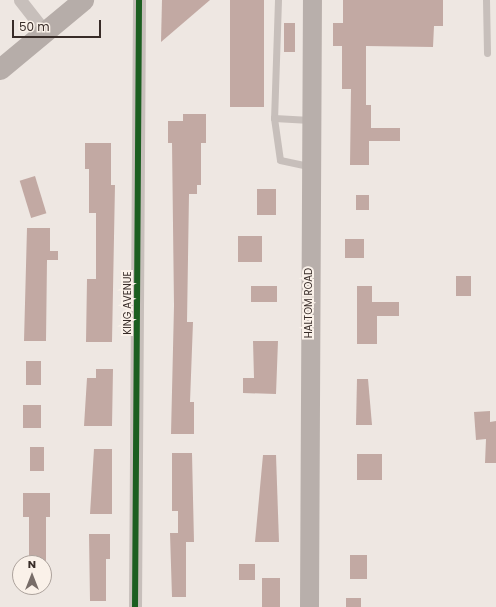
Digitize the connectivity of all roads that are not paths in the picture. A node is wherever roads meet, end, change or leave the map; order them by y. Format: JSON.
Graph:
{"nodes":[{"id":1,"x":20,"y":0,"type":"edge"},
{"id":2,"x":83,"y":0,"type":"edge"},
{"id":3,"x":139,"y":0,"type":"edge"},
{"id":4,"x":278,"y":0,"type":"edge"},
{"id":5,"x":312,"y":0,"type":"edge"},
{"id":6,"x":486,"y":0,"type":"edge"},
{"id":7,"x":45,"y":32,"type":"junction"},
{"id":8,"x":487,"y":53,"type":"dead end"},
{"id":9,"x":0,"y":70,"type":"edge"},
{"id":10,"x":274,"y":118,"type":"junction"},
{"id":11,"x":310,"y":120,"type":"junction"},
{"id":12,"x":309,"y":166,"type":"junction"},
{"id":13,"x":135,"y":607,"type":"edge"},
{"id":14,"x":309,"y":607,"type":"edge"}],
"edges":[{"from":1,"to":7,"type":"street"},
{"from":2,"to":7,"type":"main road"},
{"from":3,"to":13,"type":"street","name":"KING AVENUE"},
{"from":4,"to":10,"type":"lane"},
{"from":5,"to":11,"type":"main road","name":"HALTOM ROAD"},
{"from":6,"to":8,"type":"lane"},
{"from":7,"to":9,"type":"main road"},
{"from":10,"to":11,"type":"lane"},
{"from":10,"to":12,"type":"lane"},
{"from":11,"to":12,"type":"main road","name":"HALTOM ROAD"},
{"from":12,"to":14,"type":"main road","name":"HALTOM ROAD"}]}
